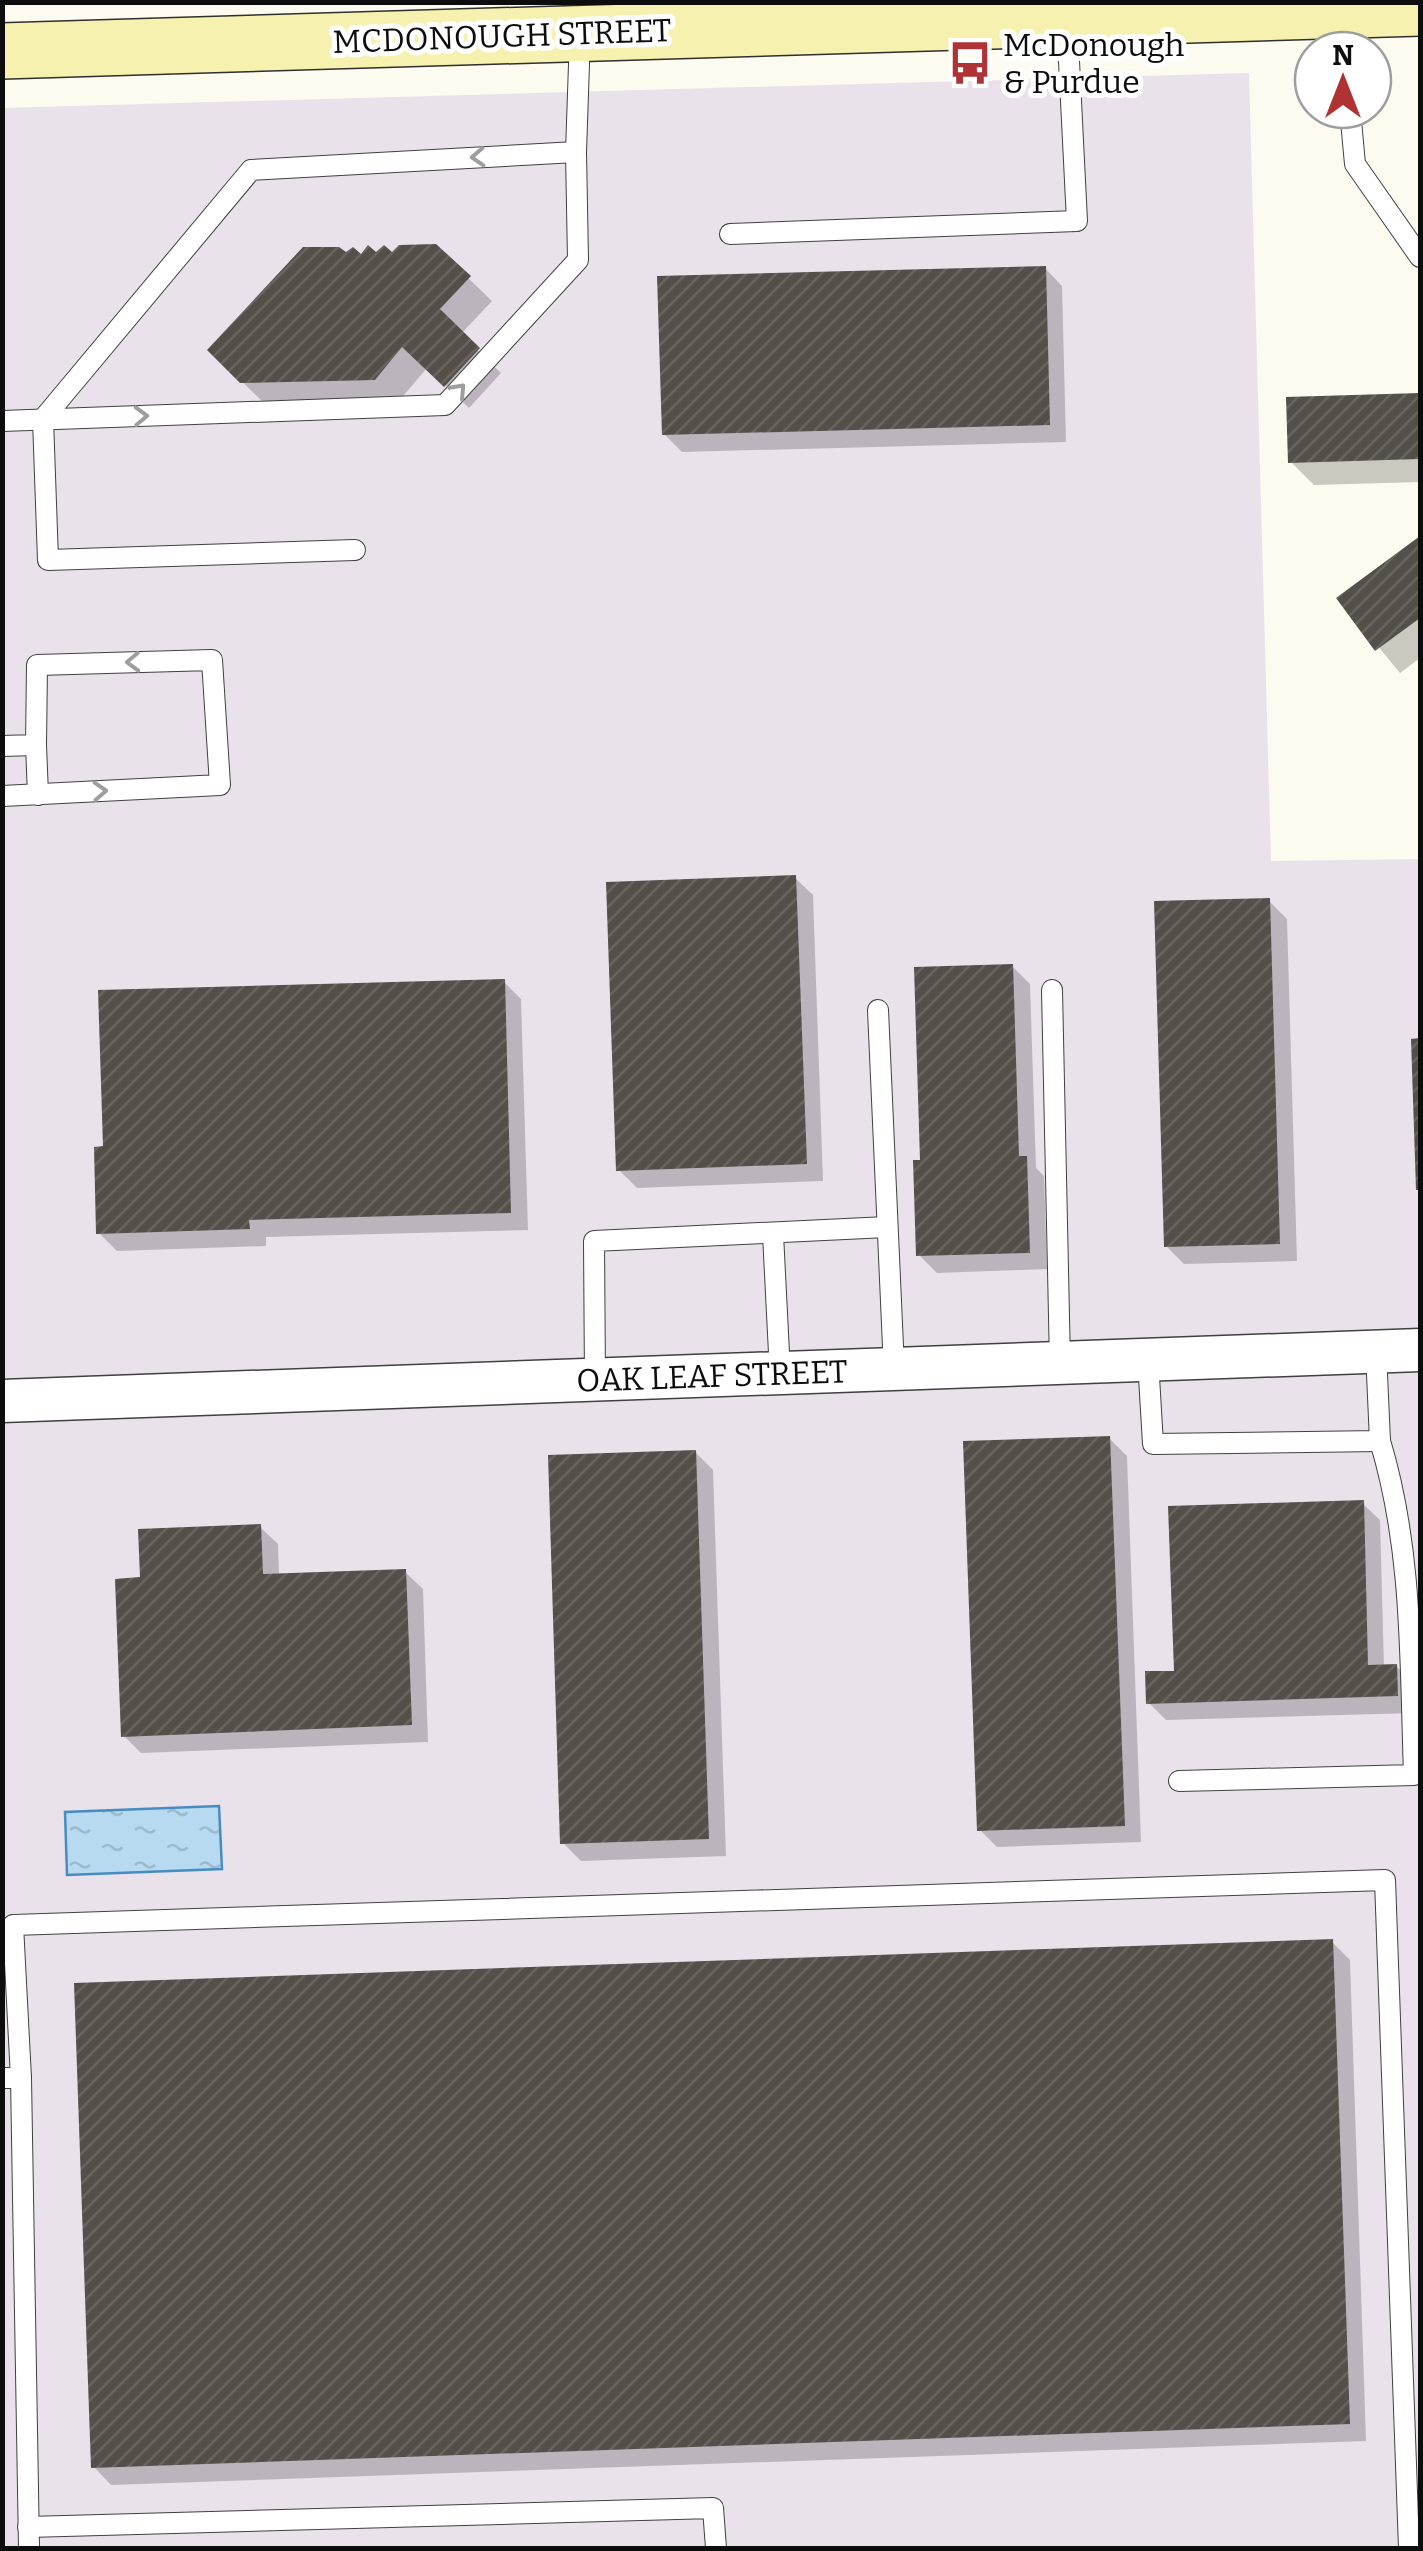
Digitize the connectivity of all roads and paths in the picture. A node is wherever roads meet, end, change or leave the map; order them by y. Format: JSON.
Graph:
{"nodes":[{"id":1,"x":1420,"y":8,"type":"edge"},
{"id":2,"x":1163,"y":9,"type":"edge"},
{"id":3,"x":1057,"y":10,"type":"edge"},
{"id":4,"x":800,"y":14,"type":"edge"},
{"id":5,"x":1344,"y":30,"type":"edge"},
{"id":6,"x":580,"y":33,"type":"junction"},
{"id":7,"x":2,"y":51,"type":"edge"},
{"id":8,"x":1352,"y":130,"type":"edge"},
{"id":9,"x":576,"y":152,"type":"junction"},
{"id":10,"x":730,"y":234,"type":"dead end"},
{"id":11,"x":1420,"y":257,"type":"edge"},
{"id":12,"x":43,"y":419,"type":"junction"},
{"id":13,"x":2,"y":421,"type":"edge"},
{"id":14,"x":355,"y":550,"type":"dead end"},
{"id":15,"x":2,"y":746,"type":"edge"},
{"id":16,"x":36,"y":746,"type":"junction"},
{"id":17,"x":38,"y":794,"type":"junction"},
{"id":18,"x":2,"y":796,"type":"edge"},
{"id":19,"x":1052,"y":990,"type":"dead end"},
{"id":20,"x":878,"y":1010,"type":"dead end"},
{"id":21,"x":887,"y":1227,"type":"junction"},
{"id":22,"x":774,"y":1234,"type":"junction"},
{"id":23,"x":1420,"y":1350,"type":"edge"},
{"id":24,"x":1376,"y":1352,"type":"junction"},
{"id":25,"x":1148,"y":1360,"type":"junction"},
{"id":26,"x":1060,"y":1363,"type":"junction"},
{"id":27,"x":894,"y":1369,"type":"junction"},
{"id":28,"x":780,"y":1373,"type":"junction"},
{"id":29,"x":595,"y":1380,"type":"junction"},
{"id":30,"x":2,"y":1400,"type":"edge"},
{"id":31,"x":1380,"y":1440,"type":"junction"},
{"id":32,"x":1179,"y":1781,"type":"dead end"},
{"id":33,"x":12,"y":2078,"type":"edge"},
{"id":34,"x":28,"y":2526,"type":"junction"},
{"id":35,"x":29,"y":2548,"type":"edge"},
{"id":36,"x":716,"y":2548,"type":"edge"},
{"id":37,"x":1409,"y":2548,"type":"edge"}],
"edges":[{"from":1,"to":5,"type":"street","name":"MCDONOUGH STREET"},
{"from":2,"to":3,"type":"street","name":"MCDONOUGH STREET"},
{"from":2,"to":5,"type":"street","name":"MCDONOUGH STREET"},
{"from":3,"to":4,"type":"street","name":"MCDONOUGH STREET"},
{"from":3,"to":10,"type":"lane"},
{"from":4,"to":6,"type":"street","name":"MCDONOUGH STREET"},
{"from":6,"to":7,"type":"street","name":"MCDONOUGH STREET"},
{"from":6,"to":9,"type":"lane"},
{"from":8,"to":11,"type":"lane"},
{"from":9,"to":12,"type":"lane","one_way":true},
{"from":12,"to":9,"type":"lane","one_way":true},
{"from":12,"to":13,"type":"lane"},
{"from":12,"to":14,"type":"lane"},
{"from":15,"to":16,"type":"lane"},
{"from":16,"to":17,"type":"lane"},
{"from":17,"to":16,"type":"lane","one_way":true},
{"from":17,"to":18,"type":"lane"},
{"from":19,"to":26,"type":"lane"},
{"from":20,"to":21,"type":"lane"},
{"from":21,"to":22,"type":"lane"},
{"from":21,"to":27,"type":"lane"},
{"from":22,"to":28,"type":"lane"},
{"from":22,"to":29,"type":"lane"},
{"from":23,"to":24,"type":"street","name":"OAK LEAF STREET"},
{"from":24,"to":25,"type":"street","name":"OAK LEAF STREET"},
{"from":24,"to":31,"type":"lane"},
{"from":25,"to":26,"type":"street","name":"OAK LEAF STREET"},
{"from":25,"to":31,"type":"lane"},
{"from":26,"to":27,"type":"street","name":"OAK LEAF STREET"},
{"from":27,"to":28,"type":"street","name":"OAK LEAF STREET"},
{"from":28,"to":29,"type":"street","name":"OAK LEAF STREET"},
{"from":29,"to":30,"type":"street","name":"OAK LEAF STREET"},
{"from":31,"to":32,"type":"lane"},
{"from":33,"to":34,"type":"lane"},
{"from":33,"to":37,"type":"lane"},
{"from":34,"to":35,"type":"lane"},
{"from":34,"to":36,"type":"lane"}]}
